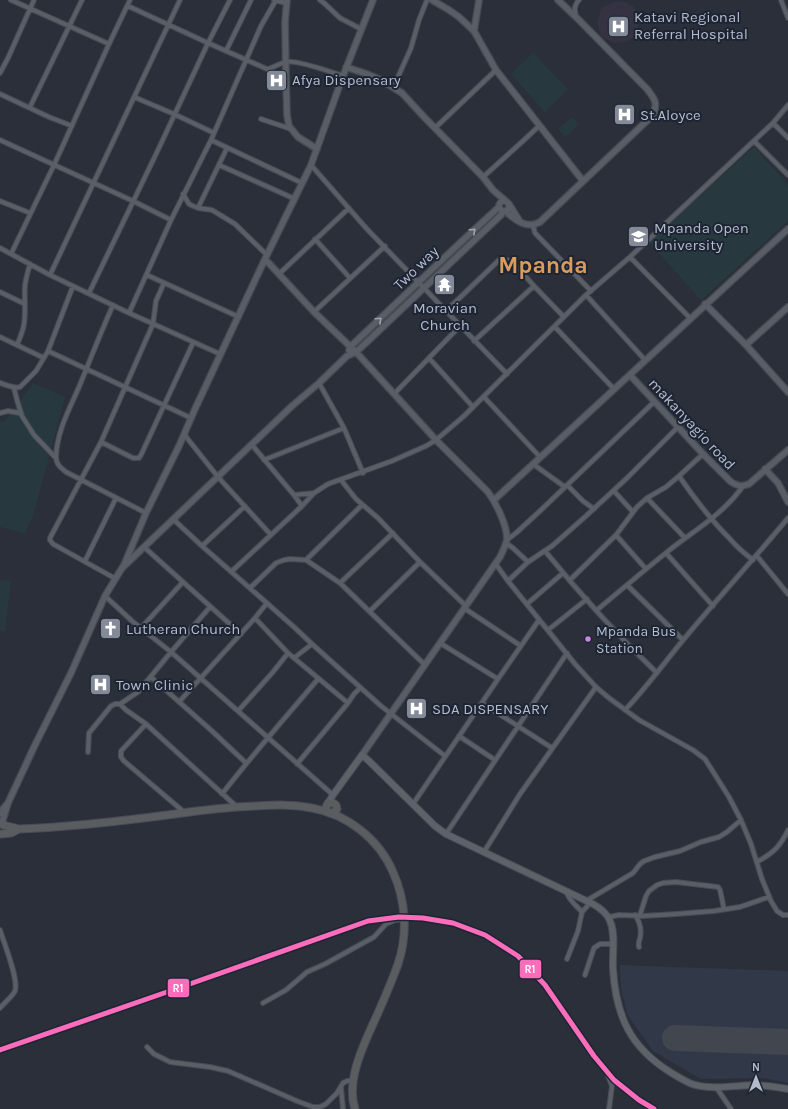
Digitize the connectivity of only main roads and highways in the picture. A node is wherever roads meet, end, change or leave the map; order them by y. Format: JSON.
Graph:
{"nodes":[{"id":1,"x":331,"y":808,"type":"junction"},
{"id":2,"x":2,"y":823,"type":"edge"},
{"id":3,"x":19,"y":830,"type":"junction"},
{"id":4,"x":0,"y":834,"type":"edge"},
{"id":5,"x":788,"y":1089,"type":"edge"},
{"id":6,"x":355,"y":1109,"type":"edge"}],
"edges":[{"from":1,"to":3,"type":"highway"},
{"from":1,"to":5,"type":"main road"},
{"from":1,"to":6,"type":"highway"},
{"from":2,"to":3,"type":"highway"},
{"from":2,"to":4,"type":"highway"},
{"from":3,"to":4,"type":"highway"}]}
